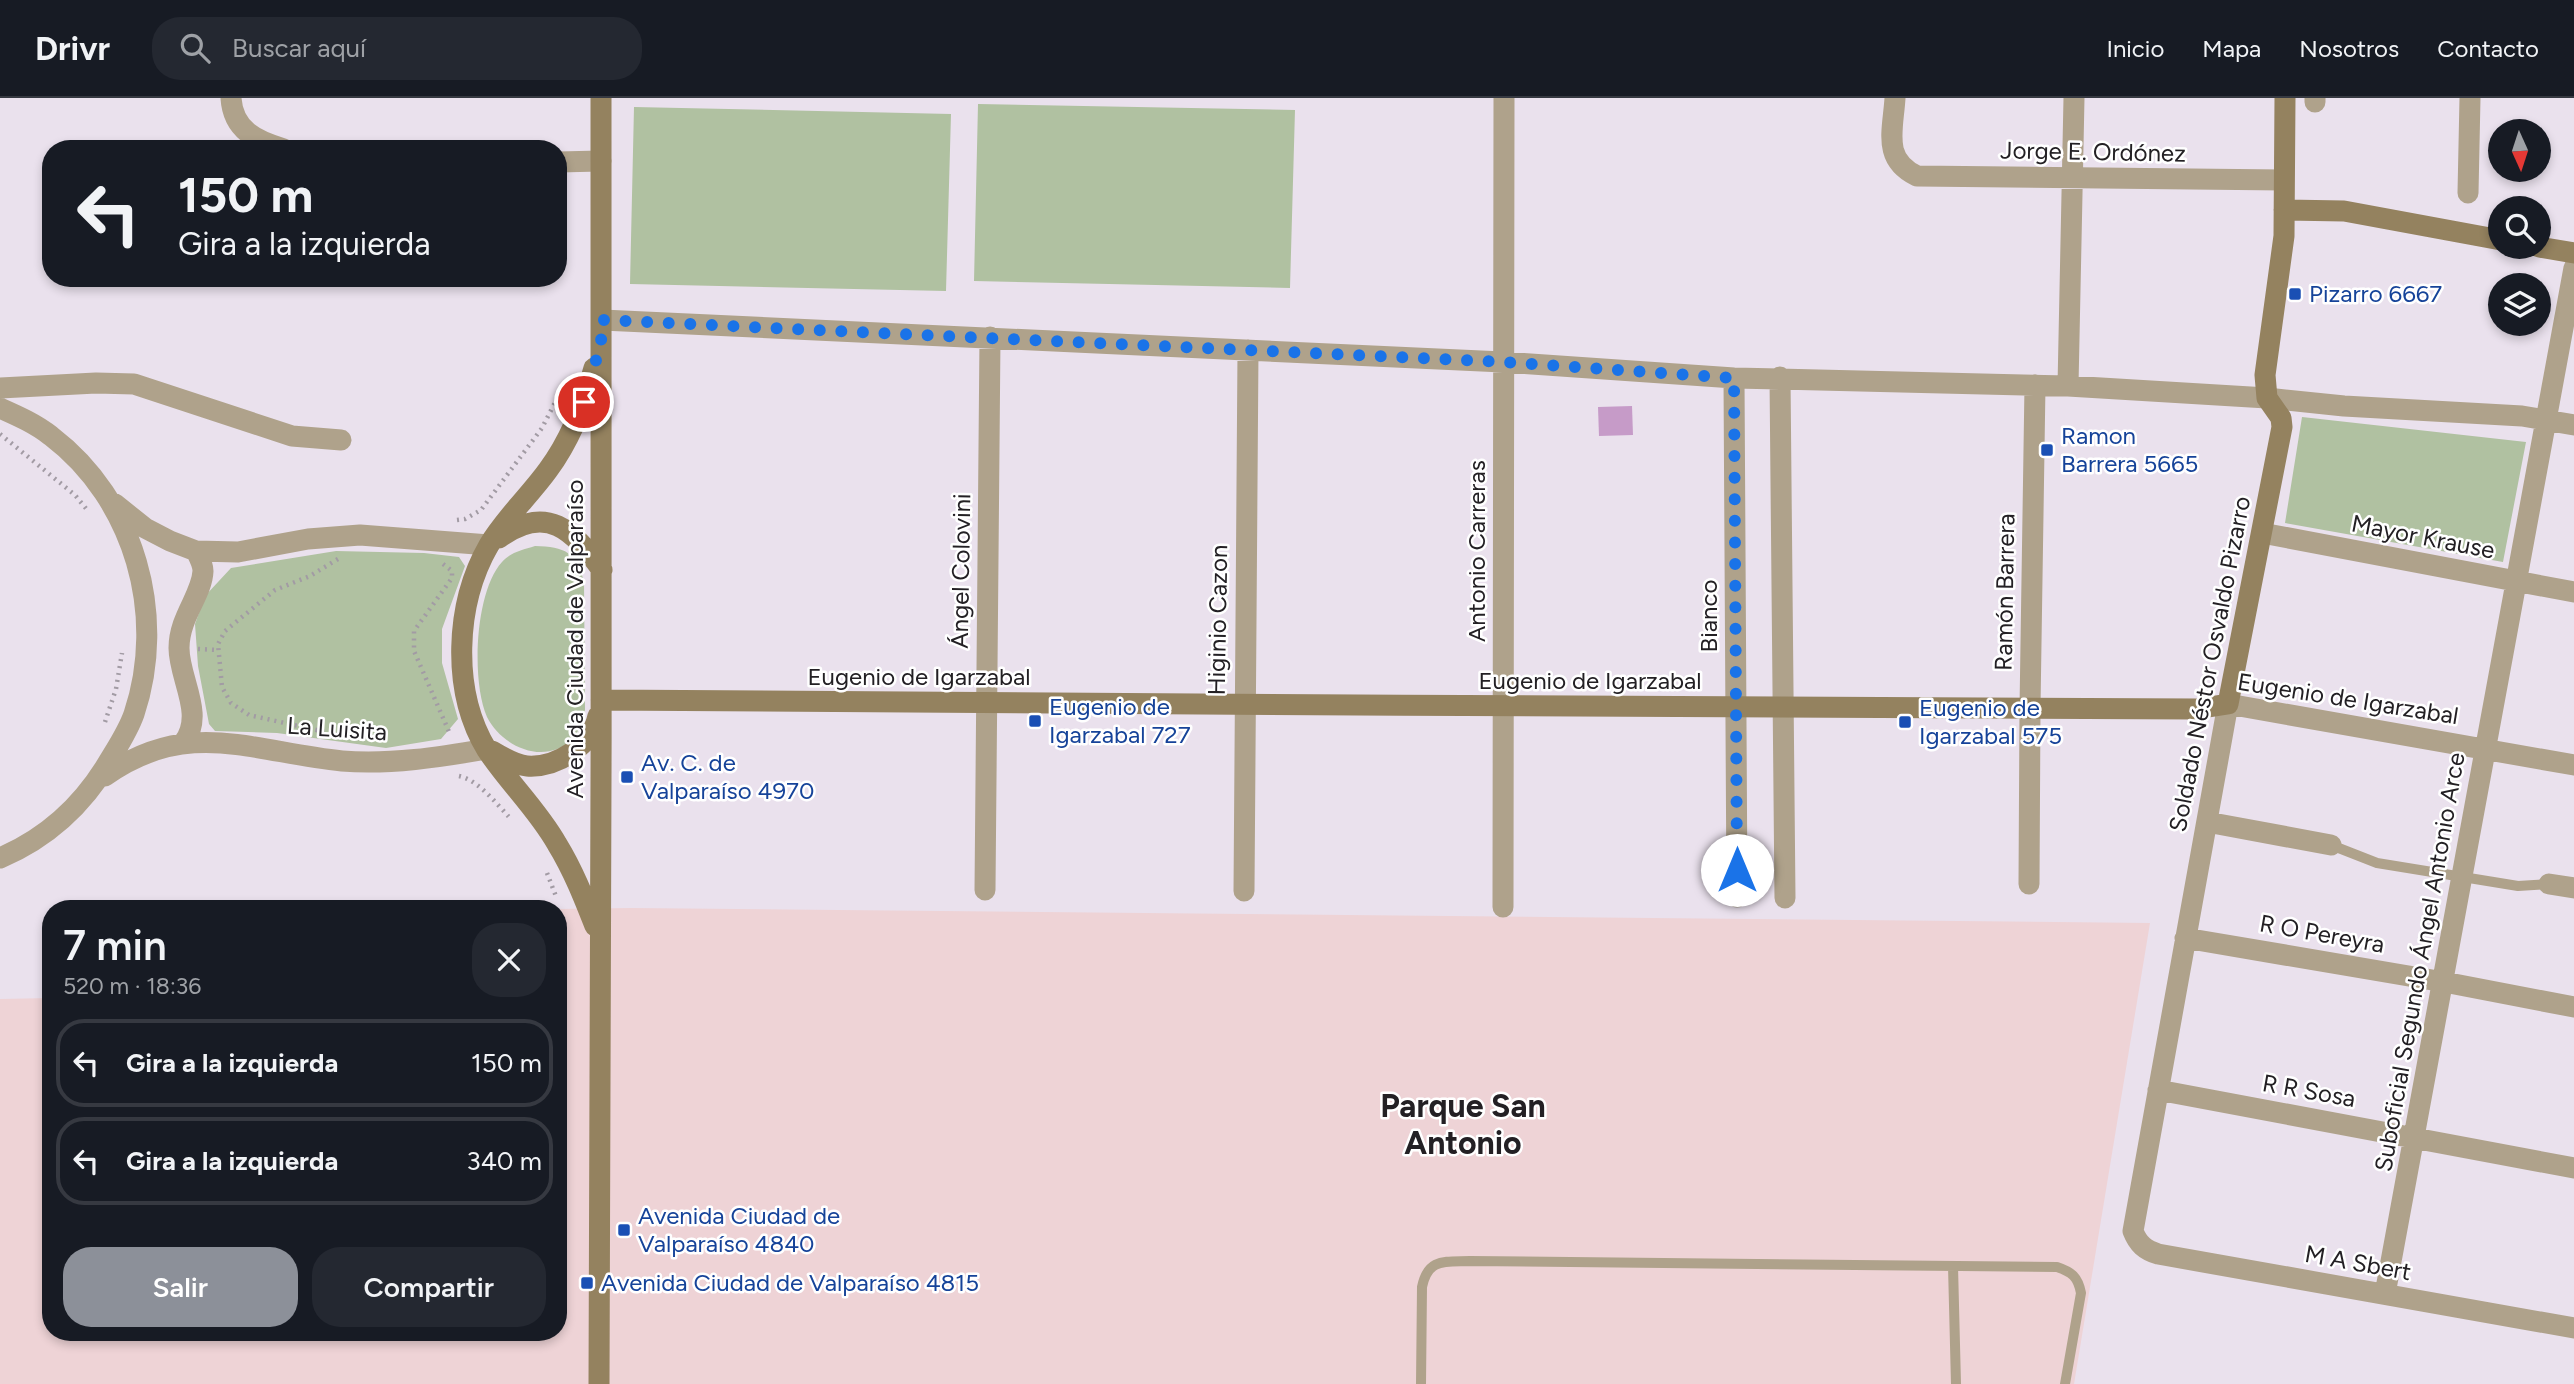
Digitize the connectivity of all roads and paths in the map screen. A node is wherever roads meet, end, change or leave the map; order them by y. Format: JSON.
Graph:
{"nodes":[{"id":1,"x":231,"y":98,"type":"edge"},
{"id":2,"x":601,"y":98,"type":"edge"},
{"id":3,"x":1504,"y":98,"type":"edge"},
{"id":4,"x":1895,"y":98,"type":"edge"},
{"id":5,"x":2074,"y":98,"type":"edge"},
{"id":6,"x":2284,"y":98,"type":"edge"},
{"id":7,"x":2470,"y":98,"type":"edge"},
{"id":8,"x":259,"y":140,"type":"edge"},
{"id":9,"x":601,"y":161,"type":"junction"},
{"id":10,"x":567,"y":162,"type":"edge"},
{"id":11,"x":2073,"y":179,"type":"junction"},
{"id":12,"x":2283,"y":180,"type":"junction"},
{"id":13,"x":2468,"y":193,"type":"dead end"},
{"id":14,"x":2284,"y":211,"type":"junction"},
{"id":15,"x":2488,"y":238,"type":"edge"},
{"id":16,"x":2551,"y":249,"type":"edge"},
{"id":17,"x":2574,"y":253,"type":"edge"},
{"id":18,"x":2574,"y":268,"type":"edge"},
{"id":19,"x":602,"y":320,"type":"junction"},
{"id":20,"x":990,"y":337,"type":"junction"},
{"id":21,"x":601,"y":343,"type":"junction"},
{"id":22,"x":1248,"y":350,"type":"junction"},
{"id":23,"x":1503,"y":362,"type":"junction"},
{"id":24,"x":1780,"y":377,"type":"junction"},
{"id":25,"x":1734,"y":378,"type":"junction"},
{"id":26,"x":566,"y":381,"type":"dead end"},
{"id":27,"x":2035,"y":385,"type":"junction"},
{"id":28,"x":2068,"y":386,"type":"junction"},
{"id":29,"x":0,"y":388,"type":"edge"},
{"id":30,"x":2267,"y":398,"type":"junction"},
{"id":31,"x":0,"y":408,"type":"edge"},
{"id":32,"x":2546,"y":419,"type":"junction"},
{"id":33,"x":2574,"y":425,"type":"edge"},
{"id":34,"x":0,"y":434,"type":"edge"},
{"id":35,"x":341,"y":440,"type":"dead end"},
{"id":36,"x":106,"y":496,"type":"junction"},
{"id":37,"x":92,"y":516,"type":"dead end"},
{"id":38,"x":451,"y":520,"type":"dead end"},
{"id":39,"x":2262,"y":533,"type":"junction"},
{"id":40,"x":357,"y":535,"type":"junction"},
{"id":41,"x":170,"y":541,"type":"junction"},
{"id":42,"x":489,"y":545,"type":"junction"},
{"id":43,"x":196,"y":551,"type":"junction"},
{"id":44,"x":439,"y":562,"type":"dead end"},
{"id":45,"x":602,"y":570,"type":"junction"},
{"id":46,"x":140,"y":575,"type":"junction"},
{"id":47,"x":2515,"y":581,"type":"junction"},
{"id":48,"x":2574,"y":592,"type":"edge"},
{"id":49,"x":124,"y":644,"type":"dead end"},
{"id":50,"x":601,"y":700,"type":"junction"},
{"id":51,"x":1244,"y":703,"type":"junction"},
{"id":52,"x":2228,"y":704,"type":"junction"},
{"id":53,"x":986,"y":705,"type":"junction"},
{"id":54,"x":1782,"y":706,"type":"junction"},
{"id":55,"x":1504,"y":707,"type":"junction"},
{"id":56,"x":1736,"y":707,"type":"junction"},
{"id":57,"x":2030,"y":708,"type":"junction"},
{"id":58,"x":134,"y":713,"type":"junction"},
{"id":59,"x":103,"y":729,"type":"dead end"},
{"id":60,"x":449,"y":732,"type":"junction"},
{"id":61,"x":331,"y":733,"type":"junction"},
{"id":62,"x":436,"y":734,"type":"dead end"},
{"id":63,"x":386,"y":739,"type":"dead end"},
{"id":64,"x":184,"y":742,"type":"junction"},
{"id":65,"x":161,"y":748,"type":"junction"},
{"id":66,"x":2486,"y":748,"type":"junction"},
{"id":67,"x":487,"y":749,"type":"junction"},
{"id":68,"x":454,"y":754,"type":"junction"},
{"id":69,"x":336,"y":760,"type":"junction"},
{"id":70,"x":2574,"y":765,"type":"edge"},
{"id":71,"x":97,"y":781,"type":"junction"},
{"id":72,"x":2207,"y":822,"type":"junction"},
{"id":73,"x":515,"y":824,"type":"dead end"},
{"id":74,"x":2331,"y":845,"type":"joint"},
{"id":75,"x":0,"y":858,"type":"edge"},
{"id":76,"x":546,"y":872,"type":"dead end"},
{"id":77,"x":2462,"y":878,"type":"junction"},
{"id":78,"x":2029,"y":884,"type":"dead end"},
{"id":79,"x":2549,"y":884,"type":"joint"},
{"id":80,"x":2574,"y":888,"type":"edge"},
{"id":81,"x":985,"y":890,"type":"dead end"},
{"id":82,"x":1244,"y":891,"type":"dead end"},
{"id":83,"x":1737,"y":897,"type":"dead end"},
{"id":84,"x":1784,"y":898,"type":"dead end"},
{"id":85,"x":557,"y":899,"type":"dead end"},
{"id":86,"x":1503,"y":907,"type":"dead end"},
{"id":87,"x":599,"y":935,"type":"junction"},
{"id":88,"x":2185,"y":938,"type":"junction"},
{"id":89,"x":2444,"y":982,"type":"junction"},
{"id":90,"x":2574,"y":1007,"type":"edge"},
{"id":91,"x":2158,"y":1090,"type":"junction"},
{"id":92,"x":2415,"y":1137,"type":"junction"},
{"id":93,"x":2574,"y":1168,"type":"edge"},
{"id":94,"x":2136,"y":1240,"type":"joint"},
{"id":95,"x":1953,"y":1266,"type":"junction"},
{"id":96,"x":2385,"y":1294,"type":"junction"},
{"id":97,"x":2574,"y":1328,"type":"edge"},
{"id":98,"x":599,"y":1384,"type":"edge"},
{"id":99,"x":1421,"y":1384,"type":"edge"},
{"id":100,"x":1956,"y":1384,"type":"edge"},
{"id":101,"x":2064,"y":1384,"type":"edge"}],
"edges":[{"from":1,"to":8,"type":"street"},
{"from":2,"to":9,"type":"street","name":"Avenida Ciudad de Valparaíso"},
{"from":3,"to":23,"type":"street","name":"Antonio Carreras"},
{"from":4,"to":11,"type":"street","name":"Jorge E. Ordónez"},
{"from":5,"to":11,"type":"street"},
{"from":6,"to":12,"type":"street","name":"Soldado Néstor Osvaldo Pizarro"},
{"from":7,"to":13,"type":"street"},
{"from":9,"to":10,"type":"street"},
{"from":9,"to":19,"type":"street","name":"Avenida Ciudad de Valparaíso"},
{"from":11,"to":12,"type":"street","name":"Jorge E. Ordónez"},
{"from":11,"to":28,"type":"street"},
{"from":12,"to":14,"type":"street","name":"Soldado Néstor Osvaldo Pizarro"},
{"from":14,"to":15,"type":"street"},
{"from":14,"to":30,"type":"street","name":"Soldado Néstor Osvaldo Pizarro"},
{"from":16,"to":17,"type":"street"},
{"from":18,"to":32,"type":"street","name":"Suboficial Segundo Ángel Antonio Arce"},
{"from":19,"to":20,"type":"street"},
{"from":19,"to":21,"type":"street","name":"Avenida Ciudad de Valparaíso"},
{"from":20,"to":22,"type":"street"},
{"from":20,"to":53,"type":"street","name":"Ángel Colovini"},
{"from":21,"to":42,"type":"street","name":"Avenida Ciudad de Valparaíso"},
{"from":21,"to":45,"type":"street","name":"Avenida Ciudad de Valparaíso"},
{"from":22,"to":23,"type":"street"},
{"from":22,"to":51,"type":"street","name":"Higinio Cazon"},
{"from":23,"to":25,"type":"street"},
{"from":23,"to":55,"type":"street","name":"Antonio Carreras"},
{"from":24,"to":25,"type":"street"},
{"from":24,"to":27,"type":"street"},
{"from":24,"to":54,"type":"street"},
{"from":25,"to":56,"type":"street","name":"Bianco"},
{"from":26,"to":38,"type":"path"},
{"from":27,"to":28,"type":"street"},
{"from":27,"to":57,"type":"street","name":"Ramón Barrera"},
{"from":28,"to":30,"type":"street"},
{"from":29,"to":35,"type":"street"},
{"from":30,"to":32,"type":"street"},
{"from":30,"to":39,"type":"street","name":"Soldado Néstor Osvaldo Pizarro"},
{"from":31,"to":36,"type":"street","name":"La Luisita"},
{"from":32,"to":33,"type":"street"},
{"from":32,"to":47,"type":"street","name":"Suboficial Segundo Ángel Antonio Arce"},
{"from":34,"to":37,"type":"path"},
{"from":36,"to":41,"type":"street","name":"La Luisita"},
{"from":36,"to":46,"type":"street","name":"La Luisita"},
{"from":39,"to":47,"type":"street","name":"Mayor Krause"},
{"from":39,"to":52,"type":"street","name":"Soldado Néstor Osvaldo Pizarro"},
{"from":40,"to":42,"type":"street","name":"La Luisita"},
{"from":40,"to":43,"type":"street","name":"La Luisita"},
{"from":40,"to":61,"type":"path"},
{"from":41,"to":43,"type":"street","name":"La Luisita"},
{"from":41,"to":46,"type":"street"},
{"from":42,"to":45,"type":"street"},
{"from":42,"to":67,"type":"street","name":"Avenida Ciudad de Valparaíso"},
{"from":43,"to":64,"type":"street"},
{"from":44,"to":60,"type":"path"},
{"from":45,"to":50,"type":"street","name":"Avenida Ciudad de Valparaíso"},
{"from":46,"to":58,"type":"street","name":"La Luisita"},
{"from":47,"to":48,"type":"street","name":"Mayor Krause"},
{"from":47,"to":66,"type":"street","name":"Suboficial Segundo Ángel Antonio Arce"},
{"from":49,"to":59,"type":"path"},
{"from":50,"to":53,"type":"street","name":"Eugenio de Igarzabal"},
{"from":50,"to":67,"type":"street"},
{"from":50,"to":87,"type":"street","name":"Avenida Ciudad de Valparaíso"},
{"from":51,"to":53,"type":"street","name":"Eugenio de Igarzabal"},
{"from":51,"to":55,"type":"street","name":"Eugenio de Igarzabal"},
{"from":51,"to":82,"type":"street","name":"Higinio Cazon"},
{"from":52,"to":57,"type":"street","name":"Eugenio de Igarzabal"},
{"from":52,"to":66,"type":"street","name":"Eugenio de Igarzabal"},
{"from":52,"to":72,"type":"street","name":"Soldado Néstor Osvaldo Pizarro"},
{"from":53,"to":81,"type":"street","name":"Ángel Colovini"},
{"from":54,"to":56,"type":"street","name":"Eugenio de Igarzabal"},
{"from":54,"to":57,"type":"street","name":"Eugenio de Igarzabal"},
{"from":54,"to":84,"type":"street"},
{"from":55,"to":56,"type":"street","name":"Eugenio de Igarzabal"},
{"from":55,"to":86,"type":"street","name":"Antonio Carreras"},
{"from":56,"to":83,"type":"street","name":"Bianco"},
{"from":57,"to":78,"type":"street","name":"Ramón Barrera"},
{"from":58,"to":65,"type":"street"},
{"from":58,"to":71,"type":"street","name":"La Luisita"},
{"from":60,"to":62,"type":"path"},
{"from":60,"to":68,"type":"path"},
{"from":61,"to":63,"type":"path"},
{"from":61,"to":69,"type":"path"},
{"from":64,"to":65,"type":"street","name":"La Luisita"},
{"from":64,"to":69,"type":"street","name":"La Luisita"},
{"from":65,"to":71,"type":"street","name":"La Luisita"},
{"from":66,"to":70,"type":"street","name":"Eugenio de Igarzabal"},
{"from":66,"to":77,"type":"street","name":"Suboficial Segundo Ángel Antonio Arce"},
{"from":67,"to":68,"type":"street","name":"La Luisita"},
{"from":67,"to":87,"type":"street","name":"Avenida Ciudad de Valparaíso"},
{"from":68,"to":69,"type":"street","name":"La Luisita"},
{"from":68,"to":73,"type":"path"},
{"from":71,"to":75,"type":"street","name":"La Luisita"},
{"from":72,"to":74,"type":"street"},
{"from":72,"to":88,"type":"street","name":"Soldado Néstor Osvaldo Pizarro"},
{"from":74,"to":77,"type":"lane"},
{"from":76,"to":85,"type":"path"},
{"from":77,"to":79,"type":"lane"},
{"from":77,"to":89,"type":"street","name":"Suboficial Segundo Ángel Antonio Arce"},
{"from":79,"to":80,"type":"street"},
{"from":87,"to":98,"type":"street","name":"Avenida Ciudad de Valparaíso"},
{"from":88,"to":89,"type":"street","name":"R O Pereyra"},
{"from":88,"to":91,"type":"street","name":"Soldado Néstor Osvaldo Pizarro"},
{"from":89,"to":90,"type":"street","name":"R O Pereyra"},
{"from":89,"to":92,"type":"street","name":"Suboficial Segundo Ángel Antonio Arce"},
{"from":91,"to":92,"type":"street","name":"R R Sosa"},
{"from":91,"to":94,"type":"street","name":"Soldado Néstor Osvaldo Pizarro"},
{"from":92,"to":93,"type":"street","name":"R R Sosa"},
{"from":92,"to":96,"type":"street","name":"Suboficial Segundo Ángel Antonio Arce"},
{"from":94,"to":96,"type":"street","name":"M A Sbert"},
{"from":95,"to":99,"type":"lane"},
{"from":95,"to":100,"type":"lane"},
{"from":95,"to":101,"type":"lane"},
{"from":96,"to":97,"type":"street","name":"M A Sbert"}]}
